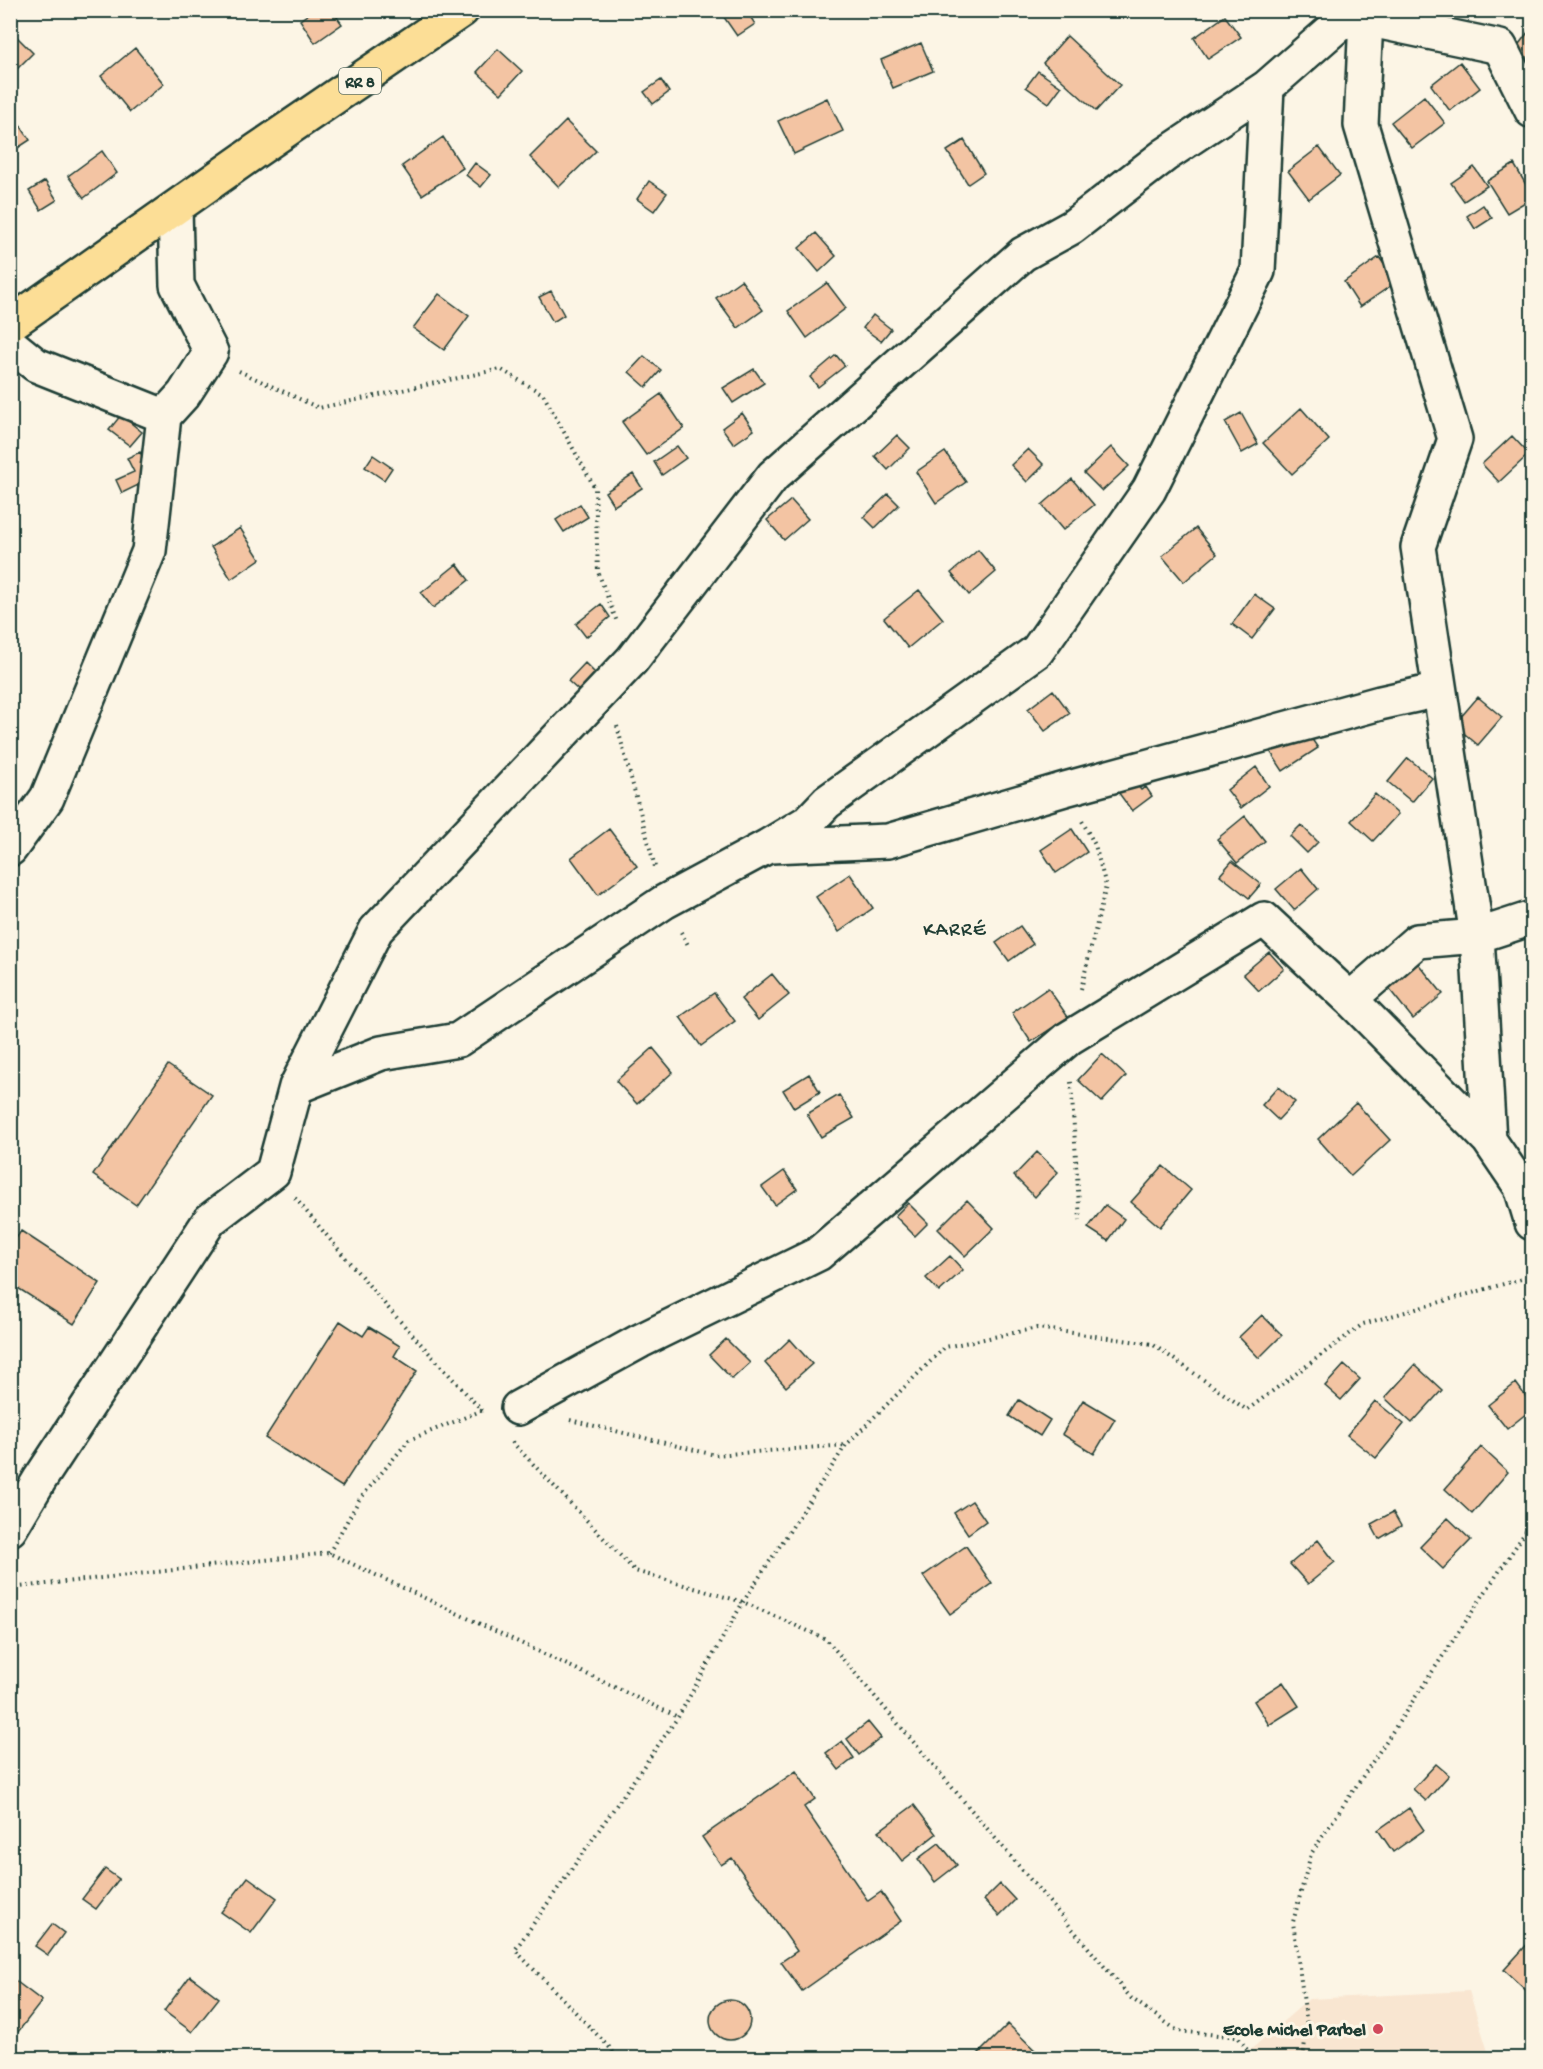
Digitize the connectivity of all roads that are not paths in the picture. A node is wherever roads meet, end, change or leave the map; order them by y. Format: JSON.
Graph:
{"nodes":[{"id":1,"x":462,"y":10,"type":"edge"},
{"id":2,"x":1354,"y":15,"type":"edge"},
{"id":3,"x":1267,"y":87,"type":"junction"},
{"id":4,"x":1533,"y":111,"type":"edge"},
{"id":5,"x":175,"y":209,"type":"junction"},
{"id":6,"x":10,"y":324,"type":"edge"},
{"id":7,"x":10,"y":344,"type":"edge"},
{"id":8,"x":164,"y":416,"type":"junction"},
{"id":9,"x":1439,"y":690,"type":"junction"},
{"id":10,"x":768,"y":846,"type":"junction"},
{"id":11,"x":10,"y":849,"type":"edge"},
{"id":12,"x":1533,"y":918,"type":"edge"},
{"id":13,"x":1477,"y":936,"type":"junction"},
{"id":14,"x":1350,"y":999,"type":"junction"},
{"id":15,"x":296,"y":1087,"type":"junction"},
{"id":16,"x":1489,"y":1140,"type":"junction"},
{"id":17,"x":1533,"y":1223,"type":"edge"},
{"id":18,"x":504,"y":1421,"type":"road end"},
{"id":19,"x":10,"y":1529,"type":"edge"}],
"edges":[{"from":1,"to":5,"type":"main road","name":"RR 8","number":"RR 8"},
{"from":2,"to":3,"type":"street"},
{"from":2,"to":4,"type":"street"},
{"from":2,"to":9,"type":"street"},
{"from":3,"to":10,"type":"street"},
{"from":3,"to":15,"type":"street"},
{"from":5,"to":6,"type":"main road","number":"RR 8"},
{"from":5,"to":8,"type":"street"},
{"from":7,"to":8,"type":"street"},
{"from":8,"to":11,"type":"street"},
{"from":9,"to":10,"type":"street"},
{"from":9,"to":13,"type":"street"},
{"from":10,"to":15,"type":"street"},
{"from":12,"to":13,"type":"street"},
{"from":13,"to":14,"type":"street"},
{"from":13,"to":16,"type":"street"},
{"from":14,"to":16,"type":"street"},
{"from":14,"to":18,"type":"street"},
{"from":15,"to":19,"type":"street"},
{"from":16,"to":17,"type":"street"}]}
